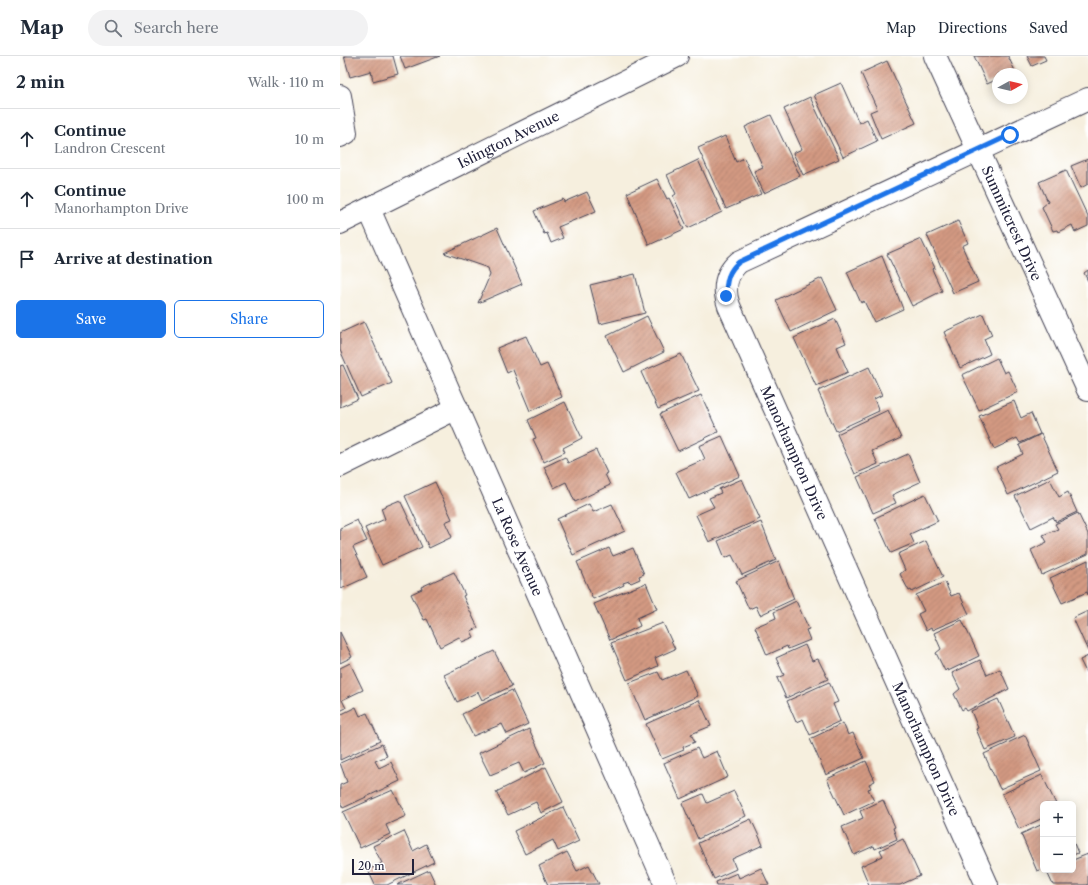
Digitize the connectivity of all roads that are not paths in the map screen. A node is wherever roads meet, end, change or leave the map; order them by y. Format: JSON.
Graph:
{"nodes":[{"id":1,"x":677,"y":56,"type":"edge"},
{"id":2,"x":935,"y":56,"type":"edge"},
{"id":3,"x":340,"y":96,"type":"edge"},
{"id":4,"x":1088,"y":98,"type":"edge"},
{"id":5,"x":340,"y":136,"type":"edge"},
{"id":6,"x":978,"y":150,"type":"junction"},
{"id":7,"x":369,"y":209,"type":"junction"},
{"id":8,"x":340,"y":223,"type":"edge"},
{"id":9,"x":1088,"y":390,"type":"edge"},
{"id":10,"x":457,"y":408,"type":"junction"},
{"id":11,"x":340,"y":466,"type":"edge"},
{"id":12,"x":666,"y":885,"type":"edge"},
{"id":13,"x":987,"y":885,"type":"edge"}],
"edges":[{"from":1,"to":7,"type":"street","name":"Islington Avenue"},
{"from":2,"to":6,"type":"street","name":"Summitcrest Drive"},
{"from":3,"to":5,"type":"street"},
{"from":4,"to":6,"type":"street","name":"Manorhampton Drive"},
{"from":6,"to":9,"type":"street","name":"Summitcrest Drive"},
{"from":6,"to":13,"type":"street","name":"Manorhampton Drive"},
{"from":7,"to":8,"type":"street","name":"Islington Avenue"},
{"from":7,"to":10,"type":"street","name":"La Rose Avenue"},
{"from":10,"to":11,"type":"street"},
{"from":10,"to":12,"type":"street","name":"La Rose Avenue"}]}
